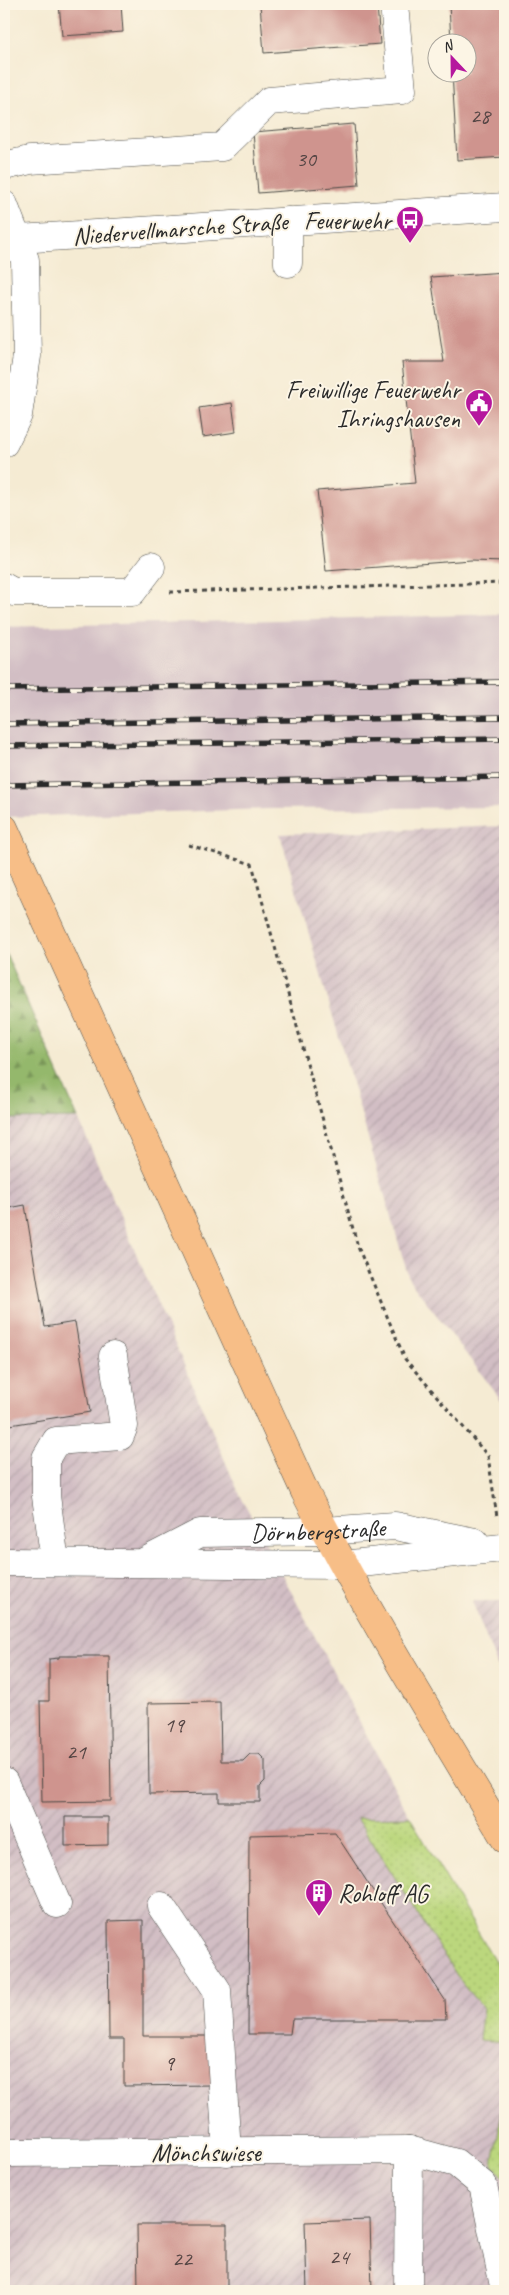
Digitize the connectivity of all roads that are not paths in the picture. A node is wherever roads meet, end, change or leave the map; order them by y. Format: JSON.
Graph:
{"nodes":[{"id":1,"x":394,"y":4,"type":"edge"},
{"id":2,"x":4,"y":166,"type":"edge"},
{"id":3,"x":4,"y":205,"type":"edge"},
{"id":4,"x":505,"y":207,"type":"edge"},
{"id":5,"x":288,"y":221,"type":"junction"},
{"id":6,"x":11,"y":239,"type":"edge"},
{"id":7,"x":288,"y":263,"type":"dead end"},
{"id":8,"x":4,"y":443,"type":"edge"},
{"id":9,"x":151,"y":567,"type":"dead end"},
{"id":10,"x":4,"y":586,"type":"edge"},
{"id":11,"x":4,"y":828,"type":"edge"},
{"id":12,"x":114,"y":1356,"type":"dead end"},
{"id":13,"x":325,"y":1531,"type":"junction"},
{"id":14,"x":503,"y":1548,"type":"edge"},
{"id":15,"x":4,"y":1562,"type":"edge"},
{"id":16,"x":55,"y":1562,"type":"junction"},
{"id":17,"x":140,"y":1564,"type":"junction"},
{"id":18,"x":342,"y":1565,"type":"junction"},
{"id":19,"x":4,"y":1782,"type":"edge"},
{"id":20,"x":505,"y":1839,"type":"edge"},
{"id":21,"x":57,"y":1904,"type":"dead end"},
{"id":22,"x":161,"y":1906,"type":"dead end"},
{"id":23,"x":409,"y":2150,"type":"junction"},
{"id":24,"x":228,"y":2152,"type":"junction"},
{"id":25,"x":4,"y":2153,"type":"edge"},
{"id":26,"x":408,"y":2291,"type":"edge"},
{"id":27,"x":505,"y":2291,"type":"edge"}],
"edges":[{"from":1,"to":2,"type":"street"},
{"from":3,"to":6,"type":"street"},
{"from":4,"to":5,"type":"street","name":"Niedervellmarsche Straße"},
{"from":5,"to":6,"type":"street","name":"Niedervellmarsche Straße"},
{"from":5,"to":7,"type":"street"},
{"from":6,"to":8,"type":"street"},
{"from":9,"to":10,"type":"street"},
{"from":11,"to":13,"type":"main road"},
{"from":12,"to":16,"type":"street"},
{"from":13,"to":14,"type":"street","name":"Dörnbergstraße"},
{"from":13,"to":17,"type":"street","name":"Dörnbergstraße"},
{"from":13,"to":18,"type":"main road"},
{"from":14,"to":18,"type":"street","name":"Dörnbergstraße"},
{"from":15,"to":16,"type":"street","name":"Dörnbergstraße"},
{"from":16,"to":17,"type":"street","name":"Dörnbergstraße"},
{"from":17,"to":18,"type":"street","name":"Dörnbergstraße"},
{"from":18,"to":20,"type":"main road"},
{"from":19,"to":21,"type":"street"},
{"from":22,"to":24,"type":"street"},
{"from":23,"to":24,"type":"street","name":"Mönchswiese"},
{"from":23,"to":26,"type":"street"},
{"from":23,"to":27,"type":"street","name":"Mönchswiese"},
{"from":24,"to":25,"type":"street","name":"Mönchswiese"}]}
